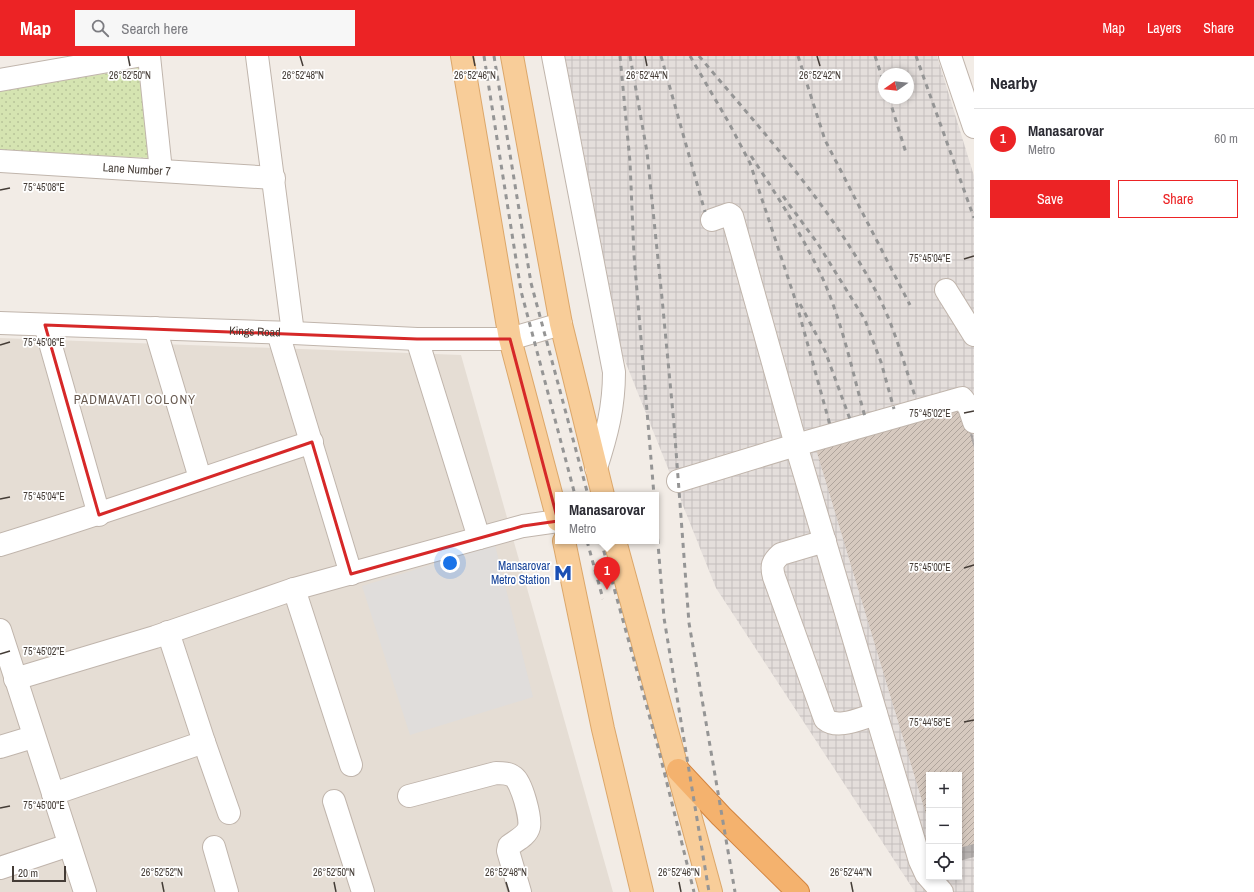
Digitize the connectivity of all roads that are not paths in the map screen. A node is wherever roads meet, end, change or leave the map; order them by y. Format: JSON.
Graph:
{"nodes":[{"id":1,"x":137,"y":56,"type":"edge"},
{"id":2,"x":149,"y":56,"type":"edge"},
{"id":3,"x":257,"y":56,"type":"edge"},
{"id":4,"x":462,"y":56,"type":"edge"},
{"id":5,"x":512,"y":56,"type":"edge"},
{"id":6,"x":553,"y":56,"type":"edge"},
{"id":7,"x":950,"y":56,"type":"edge"},
{"id":8,"x":0,"y":80,"type":"edge"},
{"id":9,"x":974,"y":127,"type":"edge"},
{"id":10,"x":0,"y":161,"type":"edge"},
{"id":11,"x":161,"y":171,"type":"junction"},
{"id":12,"x":274,"y":178,"type":"junction"},
{"id":13,"x":712,"y":220,"type":"dead end"},
{"id":14,"x":946,"y":290,"type":"dead end"},
{"id":15,"x":0,"y":323,"type":"edge"},
{"id":16,"x":561,"y":324,"type":"junction"},
{"id":17,"x":45,"y":325,"type":"junction"},
{"id":18,"x":155,"y":328,"type":"junction"},
{"id":19,"x":286,"y":333,"type":"junction"},
{"id":20,"x":974,"y":335,"type":"edge"},
{"id":21,"x":417,"y":339,"type":"junction"},
{"id":22,"x":510,"y":339,"type":"junction"},
{"id":23,"x":974,"y":422,"type":"edge"},
{"id":24,"x":312,"y":442,"type":"junction"},
{"id":25,"x":796,"y":445,"type":"junction"},
{"id":26,"x":596,"y":468,"type":"junction"},
{"id":27,"x":200,"y":478,"type":"junction"},
{"id":28,"x":678,"y":481,"type":"dead end"},
{"id":29,"x":602,"y":492,"type":"edge"},
{"id":30,"x":555,"y":509,"type":"edge"},
{"id":31,"x":99,"y":515,"type":"junction"},
{"id":32,"x":555,"y":521,"type":"edge"},
{"id":33,"x":480,"y":538,"type":"junction"},
{"id":34,"x":825,"y":541,"type":"junction"},
{"id":35,"x":565,"y":544,"type":"edge"},
{"id":36,"x":615,"y":544,"type":"edge"},
{"id":37,"x":0,"y":545,"type":"edge"},
{"id":38,"x":351,"y":574,"type":"junction"},
{"id":39,"x":294,"y":589,"type":"junction"},
{"id":40,"x":0,"y":630,"type":"edge"},
{"id":41,"x":168,"y":632,"type":"junction"},
{"id":42,"x":15,"y":678,"type":"junction"},
{"id":43,"x":876,"y":714,"type":"junction"},
{"id":44,"x":33,"y":737,"type":"junction"},
{"id":45,"x":204,"y":742,"type":"junction"},
{"id":46,"x":0,"y":747,"type":"edge"},
{"id":47,"x":351,"y":765,"type":"dead end"},
{"id":48,"x":678,"y":770,"type":"junction"},
{"id":49,"x":53,"y":794,"type":"junction"},
{"id":50,"x":409,"y":796,"type":"dead end"},
{"id":51,"x":334,"y":801,"type":"dead end"},
{"id":52,"x":229,"y":813,"type":"dead end"},
{"id":53,"x":69,"y":845,"type":"junction"},
{"id":54,"x":214,"y":847,"type":"dead end"},
{"id":55,"x":0,"y":868,"type":"edge"},
{"id":56,"x":85,"y":892,"type":"edge"},
{"id":57,"x":227,"y":892,"type":"edge"},
{"id":58,"x":363,"y":892,"type":"edge"},
{"id":59,"x":520,"y":892,"type":"edge"},
{"id":60,"x":642,"y":892,"type":"edge"},
{"id":61,"x":711,"y":892,"type":"edge"},
{"id":62,"x":798,"y":892,"type":"edge"},
{"id":63,"x":942,"y":892,"type":"edge"}],
"edges":[{"from":1,"to":8,"type":"street"},
{"from":2,"to":11,"type":"street"},
{"from":3,"to":12,"type":"street"},
{"from":4,"to":22,"type":"main road"},
{"from":5,"to":16,"type":"main road"},
{"from":6,"to":26,"type":"street"},
{"from":7,"to":9,"type":"street"},
{"from":10,"to":11,"type":"street","name":"Lane Number 7"},
{"from":11,"to":12,"type":"street","name":"Lane Number 7"},
{"from":12,"to":19,"type":"street"},
{"from":13,"to":25,"type":"street"},
{"from":14,"to":20,"type":"street"},
{"from":15,"to":17,"type":"street","name":"Kings Road"},
{"from":16,"to":22,"type":"street","name":"Kings Road"},
{"from":16,"to":26,"type":"main road"},
{"from":17,"to":18,"type":"street","name":"Kings Road"},
{"from":17,"to":31,"type":"street"},
{"from":18,"to":19,"type":"street","name":"Kings Road"},
{"from":18,"to":27,"type":"street"},
{"from":19,"to":21,"type":"street","name":"Kings Road"},
{"from":19,"to":24,"type":"street"},
{"from":21,"to":22,"type":"street","name":"Kings Road"},
{"from":21,"to":33,"type":"street"},
{"from":22,"to":30,"type":"main road"},
{"from":23,"to":25,"type":"street"},
{"from":24,"to":27,"type":"street"},
{"from":24,"to":38,"type":"street"},
{"from":25,"to":28,"type":"street"},
{"from":25,"to":34,"type":"street"},
{"from":26,"to":29,"type":"main road"},
{"from":27,"to":31,"type":"street"},
{"from":31,"to":37,"type":"street"},
{"from":32,"to":33,"type":"street"},
{"from":33,"to":38,"type":"street"},
{"from":34,"to":43,"type":"street"},
{"from":34,"to":43,"type":"street"},
{"from":35,"to":60,"type":"main road"},
{"from":36,"to":48,"type":"main road"},
{"from":38,"to":39,"type":"street"},
{"from":39,"to":41,"type":"street"},
{"from":39,"to":47,"type":"street"},
{"from":40,"to":42,"type":"street"},
{"from":41,"to":42,"type":"street"},
{"from":41,"to":45,"type":"street"},
{"from":42,"to":44,"type":"street"},
{"from":43,"to":63,"type":"street"},
{"from":44,"to":46,"type":"street"},
{"from":44,"to":49,"type":"street"},
{"from":45,"to":49,"type":"street"},
{"from":45,"to":52,"type":"street"},
{"from":48,"to":61,"type":"main road"},
{"from":48,"to":62,"type":"highway"},
{"from":49,"to":53,"type":"street"},
{"from":50,"to":59,"type":"street"},
{"from":51,"to":58,"type":"street"},
{"from":53,"to":55,"type":"street"},
{"from":53,"to":56,"type":"street"},
{"from":54,"to":57,"type":"street"}]}
